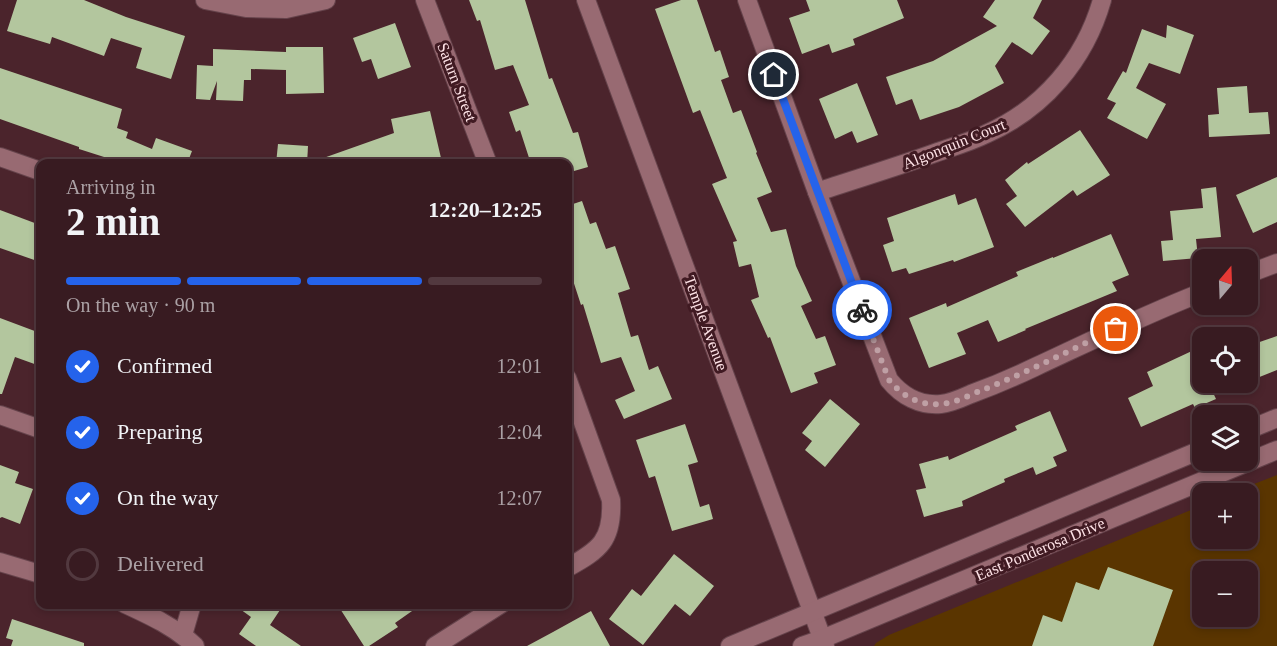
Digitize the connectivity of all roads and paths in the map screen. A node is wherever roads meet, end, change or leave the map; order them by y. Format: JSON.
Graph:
{"nodes":[{"id":1,"x":205,"y":0,"type":"edge"},
{"id":2,"x":326,"y":0,"type":"edge"},
{"id":3,"x":425,"y":0,"type":"edge"},
{"id":4,"x":586,"y":0,"type":"edge"},
{"id":5,"x":747,"y":0,"type":"edge"},
{"id":6,"x":1102,"y":0,"type":"edge"},
{"id":7,"x":0,"y":157,"type":"edge"},
{"id":8,"x":486,"y":159,"type":"edge"},
{"id":9,"x":36,"y":170,"type":"edge"},
{"id":10,"x":817,"y":192,"type":"junction"},
{"id":11,"x":1277,"y":263,"type":"edge"},
{"id":12,"x":1258,"y":270,"type":"edge"},
{"id":13,"x":1192,"y":296,"type":"edge"},
{"id":14,"x":572,"y":392,"type":"edge"},
{"id":15,"x":0,"y":415,"type":"edge"},
{"id":16,"x":1277,"y":418,"type":"edge"},
{"id":17,"x":1258,"y":426,"type":"edge"},
{"id":18,"x":36,"y":428,"type":"edge"},
{"id":19,"x":1277,"y":450,"type":"edge"},
{"id":20,"x":1192,"y":454,"type":"edge"},
{"id":21,"x":0,"y":562,"type":"edge"},
{"id":22,"x":572,"y":565,"type":"edge"},
{"id":23,"x":36,"y":573,"type":"edge"},
{"id":24,"x":136,"y":609,"type":"edge"},
{"id":25,"x":192,"y":609,"type":"edge"},
{"id":26,"x":493,"y":609,"type":"edge"},
{"id":27,"x":813,"y":612,"type":"junction"},
{"id":28,"x":189,"y":640,"type":"edge"},
{"id":29,"x":824,"y":643,"type":"edge"},
{"id":30,"x":435,"y":646,"type":"edge"},
{"id":31,"x":730,"y":646,"type":"edge"},
{"id":32,"x":802,"y":646,"type":"edge"}],
"edges":[{"from":1,"to":2,"type":"street"},
{"from":3,"to":8,"type":"street","name":"Saturn Street"},
{"from":4,"to":27,"type":"street","name":"Temple Avenue"},
{"from":5,"to":10,"type":"street"},
{"from":6,"to":10,"type":"street","name":"Algonquin Court"},
{"from":7,"to":9,"type":"street"},
{"from":10,"to":13,"type":"street"},
{"from":11,"to":12,"type":"street"},
{"from":14,"to":22,"type":"street"},
{"from":15,"to":18,"type":"street"},
{"from":16,"to":17,"type":"street"},
{"from":19,"to":29,"type":"street","name":"East Ponderosa Drive"},
{"from":20,"to":27,"type":"street","name":"East Ponderosa Drive"},
{"from":21,"to":23,"type":"street"},
{"from":24,"to":28,"type":"street"},
{"from":25,"to":28,"type":"street"},
{"from":26,"to":30,"type":"street"},
{"from":27,"to":29,"type":"street","name":"Temple Avenue"},
{"from":27,"to":31,"type":"street","name":"East Ponderosa Drive"},
{"from":29,"to":32,"type":"street","name":"East Ponderosa Drive"}]}
